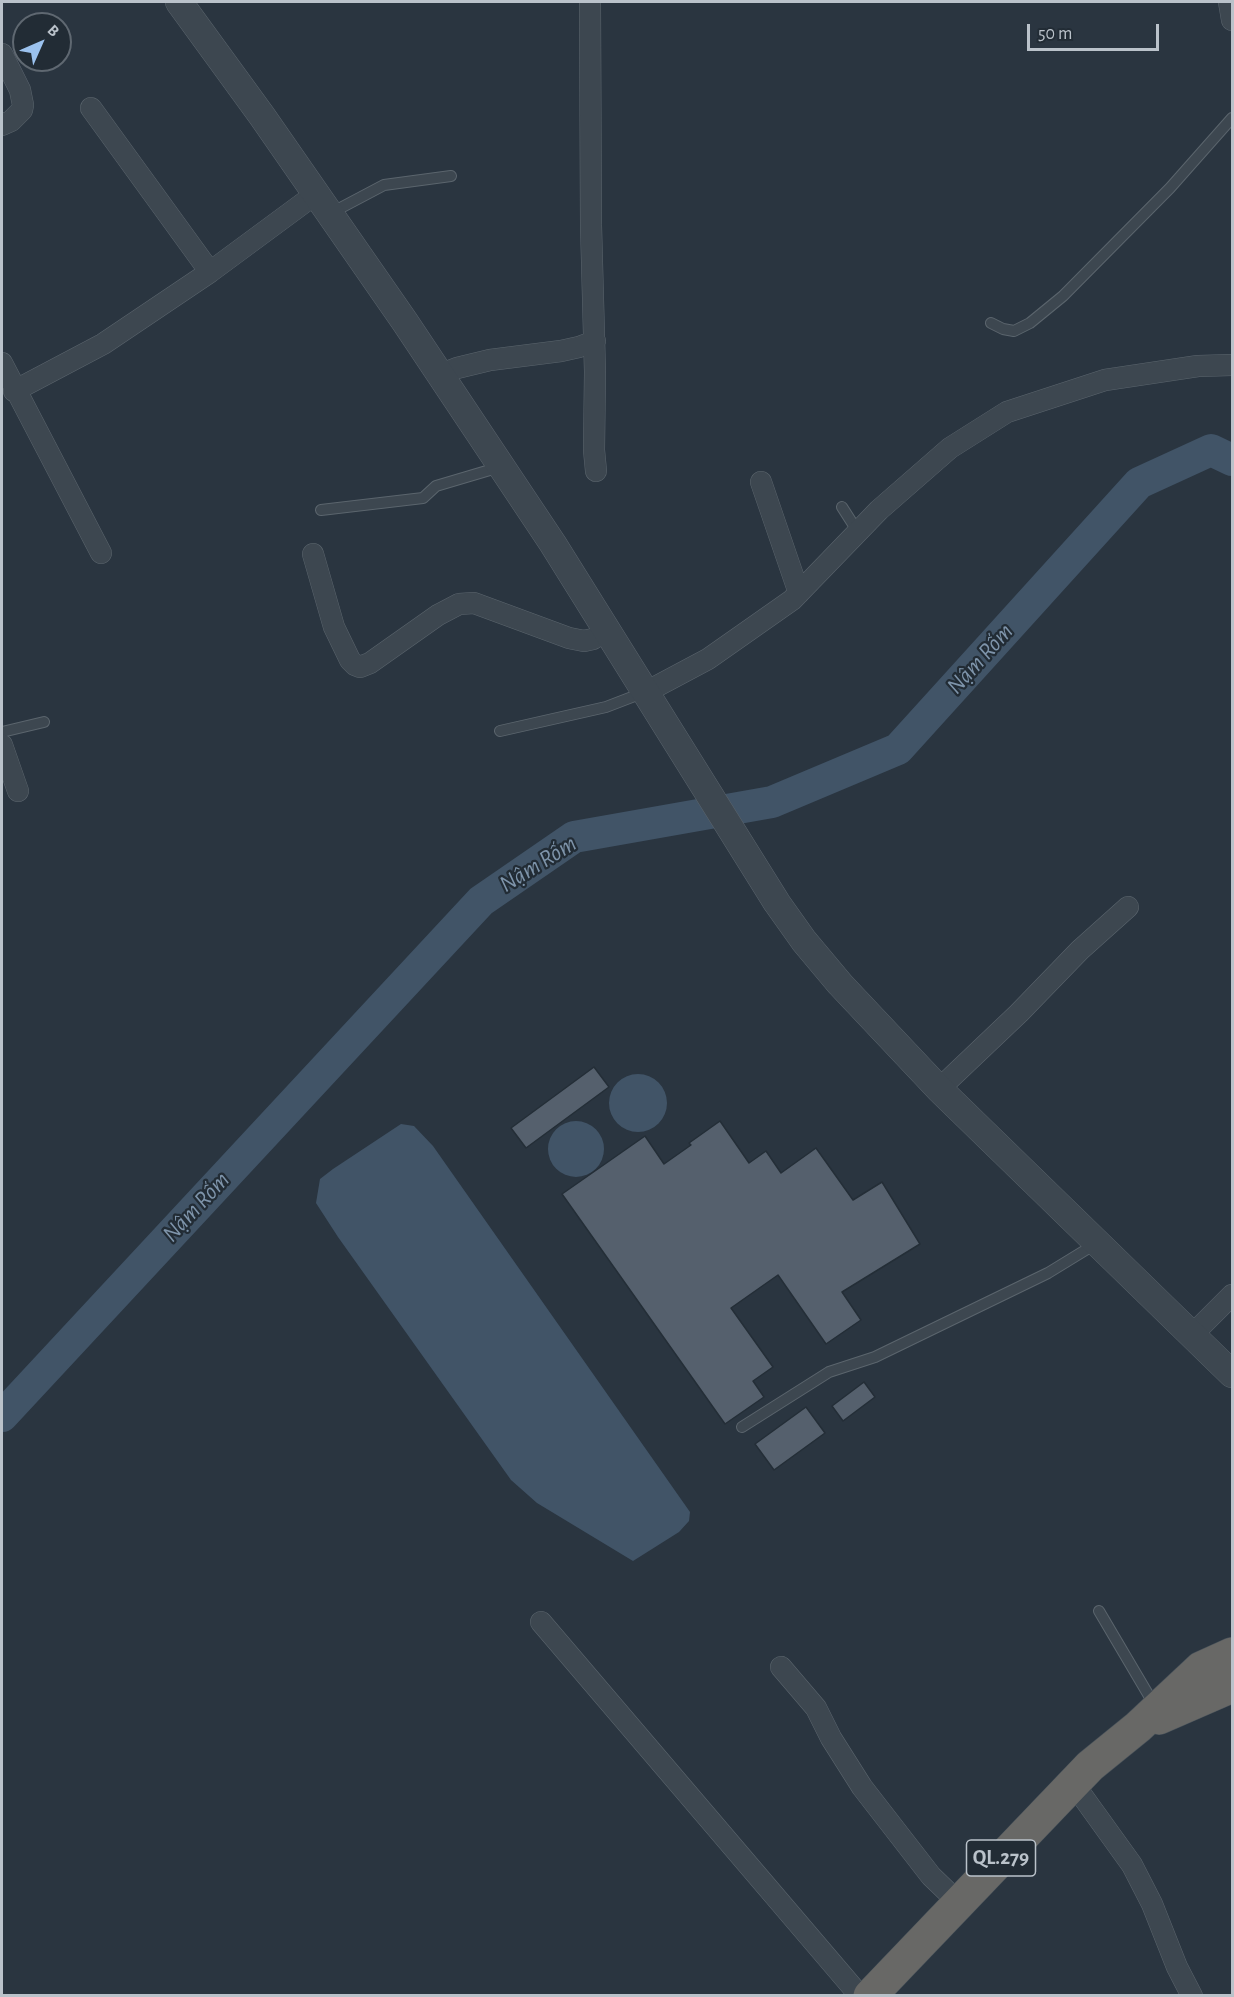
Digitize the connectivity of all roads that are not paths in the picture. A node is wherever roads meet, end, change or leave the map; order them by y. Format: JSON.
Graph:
{"nodes":[{"id":1,"x":179,"y":2,"type":"edge"},
{"id":2,"x":590,"y":2,"type":"edge"},
{"id":3,"x":1229,"y":2,"type":"edge"},
{"id":4,"x":1233,"y":20,"type":"edge"},
{"id":5,"x":2,"y":54,"type":"edge"},
{"id":6,"x":91,"y":108,"type":"dead end"},
{"id":7,"x":1233,"y":118,"type":"edge"},
{"id":8,"x":2,"y":125,"type":"edge"},
{"id":9,"x":451,"y":176,"type":"dead end"},
{"id":10,"x":324,"y":203,"type":"junction"},
{"id":11,"x":210,"y":272,"type":"junction"},
{"id":12,"x":991,"y":323,"type":"dead end"},
{"id":13,"x":595,"y":341,"type":"junction"},
{"id":14,"x":2,"y":363,"type":"edge"},
{"id":15,"x":1233,"y":365,"type":"edge"},
{"id":16,"x":439,"y":375,"type":"junction"},
{"id":17,"x":14,"y":391,"type":"junction"},
{"id":18,"x":501,"y":467,"type":"junction"},
{"id":19,"x":596,"y":471,"type":"dead end"},
{"id":20,"x":761,"y":482,"type":"dead end"},
{"id":21,"x":842,"y":507,"type":"dead end"},
{"id":22,"x":321,"y":510,"type":"dead end"},
{"id":23,"x":858,"y":532,"type":"junction"},
{"id":24,"x":101,"y":553,"type":"dead end"},
{"id":25,"x":313,"y":554,"type":"dead end"},
{"id":26,"x":799,"y":593,"type":"junction"},
{"id":27,"x":607,"y":630,"type":"junction"},
{"id":28,"x":651,"y":699,"type":"junction"},
{"id":29,"x":44,"y":722,"type":"dead end"},
{"id":30,"x":500,"y":731,"type":"dead end"},
{"id":31,"x":2,"y":732,"type":"edge"},
{"id":32,"x":2,"y":745,"type":"edge"},
{"id":33,"x":18,"y":791,"type":"dead end"},
{"id":34,"x":1128,"y":907,"type":"dead end"},
{"id":35,"x":939,"y":1089,"type":"junction"},
{"id":36,"x":1097,"y":1243,"type":"junction"},
{"id":37,"x":1233,"y":1295,"type":"edge"},
{"id":38,"x":1192,"y":1335,"type":"junction"},
{"id":39,"x":1233,"y":1374,"type":"edge"},
{"id":40,"x":742,"y":1427,"type":"dead end"},
{"id":41,"x":1099,"y":1611,"type":"dead end"},
{"id":42,"x":541,"y":1622,"type":"dead end"},
{"id":43,"x":1233,"y":1654,"type":"edge"},
{"id":44,"x":781,"y":1667,"type":"dead end"},
{"id":45,"x":1233,"y":1686,"type":"edge"},
{"id":46,"x":1152,"y":1718,"type":"junction"},
{"id":47,"x":1073,"y":1783,"type":"junction"},
{"id":48,"x":958,"y":1902,"type":"junction"},
{"id":49,"x":860,"y":1995,"type":"edge"},
{"id":50,"x":870,"y":1995,"type":"edge"},
{"id":51,"x":1192,"y":1995,"type":"edge"}],
"edges":[{"from":1,"to":10,"type":"street"},
{"from":2,"to":13,"type":"street"},
{"from":3,"to":4,"type":"street"},
{"from":5,"to":8,"type":"street"},
{"from":6,"to":11,"type":"street"},
{"from":7,"to":12,"type":"lane"},
{"from":9,"to":10,"type":"lane"},
{"from":10,"to":11,"type":"street"},
{"from":10,"to":16,"type":"street"},
{"from":11,"to":17,"type":"street"},
{"from":13,"to":16,"type":"street"},
{"from":13,"to":19,"type":"street"},
{"from":14,"to":17,"type":"street"},
{"from":15,"to":23,"type":"street"},
{"from":16,"to":18,"type":"street"},
{"from":17,"to":24,"type":"street"},
{"from":18,"to":22,"type":"lane"},
{"from":18,"to":27,"type":"street"},
{"from":20,"to":26,"type":"street"},
{"from":21,"to":23,"type":"lane"},
{"from":23,"to":26,"type":"street"},
{"from":25,"to":27,"type":"street"},
{"from":26,"to":28,"type":"street"},
{"from":27,"to":28,"type":"street"},
{"from":28,"to":30,"type":"lane"},
{"from":28,"to":35,"type":"street"},
{"from":29,"to":31,"type":"lane"},
{"from":32,"to":33,"type":"street"},
{"from":34,"to":35,"type":"street"},
{"from":35,"to":36,"type":"street"},
{"from":36,"to":38,"type":"street"},
{"from":36,"to":40,"type":"lane"},
{"from":37,"to":38,"type":"street"},
{"from":38,"to":39,"type":"street"},
{"from":41,"to":46,"type":"lane"},
{"from":42,"to":49,"type":"street"},
{"from":43,"to":46,"type":"highway","number":"QL.279"},
{"from":44,"to":48,"type":"street"},
{"from":45,"to":46,"type":"highway","number":"QL.279"},
{"from":46,"to":47,"type":"highway","number":"QL.279"},
{"from":47,"to":48,"type":"highway","number":"QL.279"},
{"from":47,"to":51,"type":"street"},
{"from":48,"to":50,"type":"highway","number":"QL.279"}]}
